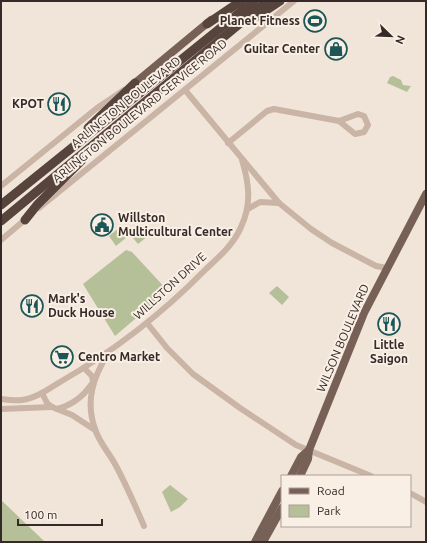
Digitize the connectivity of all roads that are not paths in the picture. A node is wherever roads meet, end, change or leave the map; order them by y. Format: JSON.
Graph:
{"nodes":[{"id":1,"x":232,"y":1,"type":"edge"},
{"id":2,"x":241,"y":1,"type":"edge"},
{"id":3,"x":254,"y":1,"type":"edge"},
{"id":4,"x":267,"y":1,"type":"edge"},
{"id":5,"x":280,"y":1,"type":"edge"},
{"id":6,"x":294,"y":1,"type":"edge"},
{"id":7,"x":207,"y":24,"type":"junction"},
{"id":8,"x":176,"y":76,"type":"junction"},
{"id":9,"x":135,"y":84,"type":"junction"},
{"id":10,"x":185,"y":90,"type":"junction"},
{"id":11,"x":128,"y":114,"type":"junction"},
{"id":12,"x":339,"y":121,"type":"junction"},
{"id":13,"x":228,"y":143,"type":"junction"},
{"id":14,"x":242,"y":160,"type":"junction"},
{"id":15,"x":50,"y":165,"type":"junction"},
{"id":16,"x":1,"y":186,"type":"edge"},
{"id":17,"x":426,"y":194,"type":"edge"},
{"id":18,"x":279,"y":203,"type":"junction"},
{"id":19,"x":1,"y":205,"type":"edge"},
{"id":20,"x":248,"y":209,"type":"junction"},
{"id":21,"x":25,"y":220,"type":"junction"},
{"id":22,"x":1,"y":221,"type":"edge"},
{"id":23,"x":1,"y":240,"type":"edge"},
{"id":24,"x":387,"y":268,"type":"junction"},
{"id":25,"x":147,"y":323,"type":"junction"},
{"id":26,"x":109,"y":352,"type":"junction"},
{"id":27,"x":84,"y":368,"type":"junction"},
{"id":28,"x":93,"y":382,"type":"junction"},
{"id":29,"x":42,"y":393,"type":"junction"},
{"id":30,"x":1,"y":399,"type":"edge"},
{"id":31,"x":54,"y":408,"type":"junction"},
{"id":32,"x":1,"y":409,"type":"edge"},
{"id":33,"x":96,"y":430,"type":"junction"},
{"id":34,"x":309,"y":450,"type":"junction"},
{"id":35,"x":292,"y":475,"type":"edge"},
{"id":36,"x":300,"y":475,"type":"edge"},
{"id":37,"x":369,"y":475,"type":"edge"},
{"id":38,"x":281,"y":493,"type":"edge"},
{"id":39,"x":411,"y":494,"type":"edge"},
{"id":40,"x":426,"y":502,"type":"edge"},
{"id":41,"x":281,"y":510,"type":"edge"},
{"id":42,"x":144,"y":526,"type":"dead end"},
{"id":43,"x":254,"y":542,"type":"edge"},
{"id":44,"x":263,"y":542,"type":"edge"}],
"edges":[{"from":1,"to":7,"type":"main road","name":"ARLINGTON BOULEVARD SERVICE ROAD"},
{"from":2,"to":7,"type":"highway"},
{"from":3,"to":15,"type":"highway","name":"ARLINGTON BOULEVARD"},
{"from":4,"to":8,"type":"highway","name":"ARLINGTON BOULEVARD"},
{"from":5,"to":8,"type":"highway"},
{"from":6,"to":10,"type":"street","name":"ARLINGTON BOULEVARD SERVICE ROAD"},
{"from":7,"to":9,"type":"main road","name":"ARLINGTON BOULEVARD SERVICE ROAD"},
{"from":8,"to":11,"type":"highway","name":"ARLINGTON BOULEVARD"},
{"from":9,"to":15,"type":"highway"},
{"from":9,"to":16,"type":"street","name":"ARLINGTON BOULEVARD SERVICE ROAD"},
{"from":10,"to":13,"type":"street"},
{"from":10,"to":21,"type":"street","name":"ARLINGTON BOULEVARD SERVICE ROAD"},
{"from":11,"to":21,"type":"highway"},
{"from":11,"to":22,"type":"highway","name":"ARLINGTON BOULEVARD"},
{"from":12,"to":12,"type":"street"},
{"from":12,"to":13,"type":"street"},
{"from":13,"to":14,"type":"street"},
{"from":14,"to":18,"type":"street"},
{"from":14,"to":20,"type":"street","name":"WILLSTON DRIVE"},
{"from":15,"to":19,"type":"highway","name":"ARLINGTON BOULEVARD"},
{"from":17,"to":24,"type":"main road","name":"WILSON BOULEVARD"},
{"from":18,"to":20,"type":"street"},
{"from":18,"to":24,"type":"street"},
{"from":20,"to":25,"type":"street","name":"WILLSTON DRIVE"},
{"from":21,"to":23,"type":"street","name":"ARLINGTON BOULEVARD SERVICE ROAD"},
{"from":24,"to":34,"type":"main road","name":"WILSON BOULEVARD"},
{"from":25,"to":26,"type":"street","name":"WILLSTON DRIVE"},
{"from":25,"to":34,"type":"street"},
{"from":26,"to":27,"type":"street","name":"WILLSTON DRIVE"},
{"from":26,"to":28,"type":"street"},
{"from":27,"to":28,"type":"street"},
{"from":27,"to":29,"type":"street","name":"WILLSTON DRIVE"},
{"from":28,"to":31,"type":"street"},
{"from":28,"to":33,"type":"street"},
{"from":29,"to":30,"type":"street","name":"WILLSTON DRIVE"},
{"from":29,"to":31,"type":"street"},
{"from":31,"to":32,"type":"street"},
{"from":31,"to":33,"type":"street"},
{"from":33,"to":42,"type":"street"},
{"from":34,"to":35,"type":"main road","name":"WILSON BOULEVARD"},
{"from":34,"to":36,"type":"main road","name":"WILSON BOULEVARD"},
{"from":34,"to":37,"type":"street"},
{"from":38,"to":43,"type":"main road"},
{"from":39,"to":40,"type":"street"},
{"from":41,"to":44,"type":"main road"}]}
